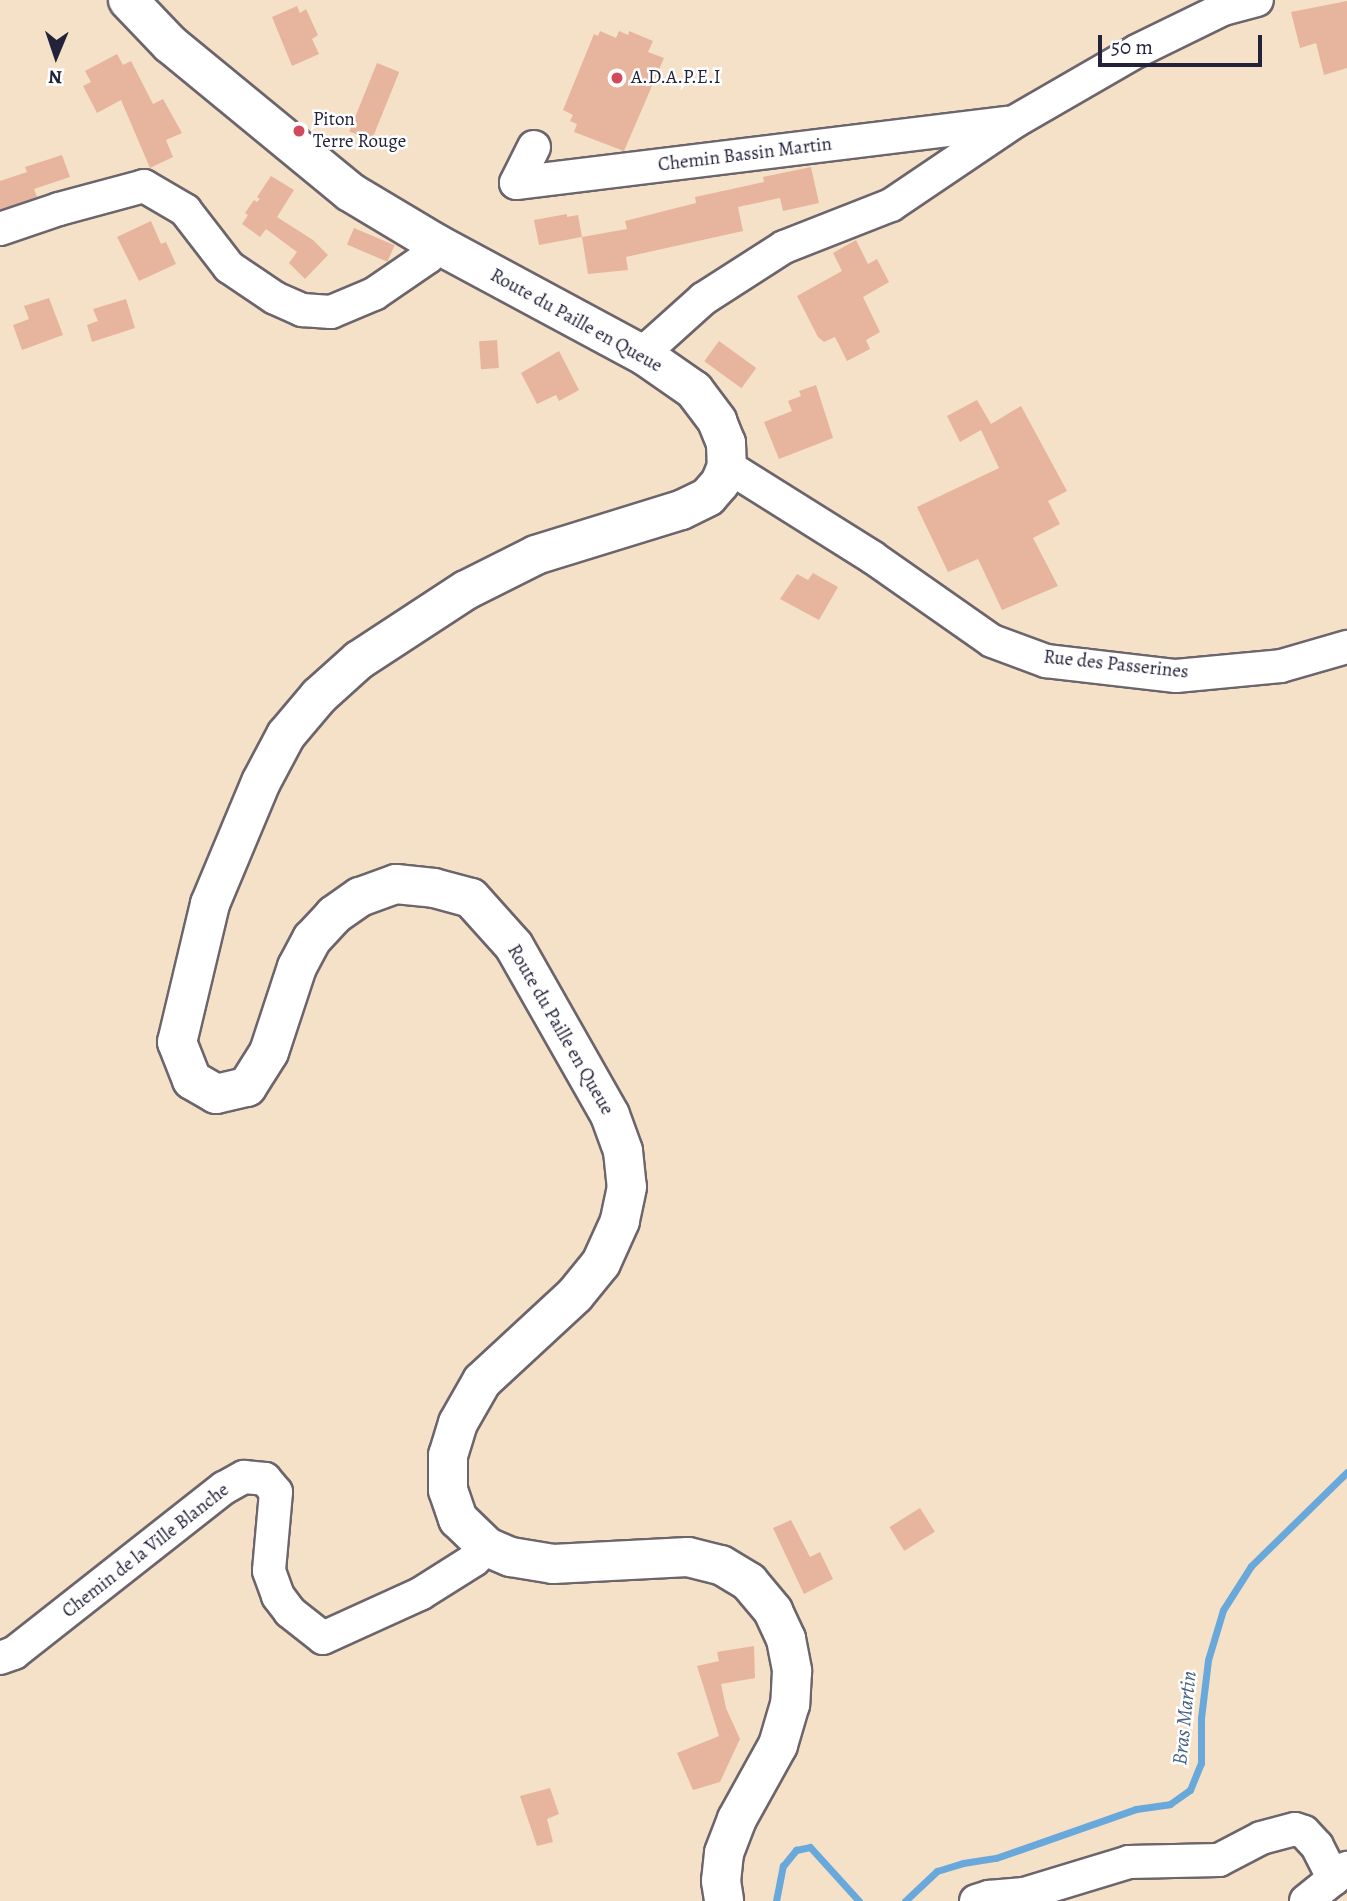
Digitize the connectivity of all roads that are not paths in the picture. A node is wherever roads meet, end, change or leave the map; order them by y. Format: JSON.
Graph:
{"nodes":[{"id":1,"x":128,"y":0,"type":"edge"},
{"id":2,"x":1257,"y":0,"type":"edge"},
{"id":3,"x":1014,"y":122,"type":"junction"},
{"id":4,"x":534,"y":147,"type":"dead end"},
{"id":5,"x":0,"y":229,"type":"edge"},
{"id":6,"x":437,"y":244,"type":"junction"},
{"id":7,"x":645,"y":356,"type":"junction"},
{"id":8,"x":727,"y":466,"type":"junction"},
{"id":9,"x":1347,"y":647,"type":"edge"},
{"id":10,"x":487,"y":1547,"type":"junction"},
{"id":11,"x":0,"y":1658,"type":"edge"},
{"id":12,"x":1340,"y":1874,"type":"edge"},
{"id":13,"x":724,"y":1901,"type":"edge"},
{"id":14,"x":976,"y":1901,"type":"edge"},
{"id":15,"x":1306,"y":1901,"type":"edge"}],
"edges":[{"from":1,"to":6,"type":"main road","name":"Route du Paille en Queue"},
{"from":2,"to":3,"type":"street","name":"Chemin Bassin Martin"},
{"from":3,"to":4,"type":"street","name":"Chemin Bassin Martin"},
{"from":3,"to":7,"type":"street","name":"Chemin Bassin Martin"},
{"from":5,"to":6,"type":"street"},
{"from":6,"to":7,"type":"main road","name":"Route du Paille en Queue"},
{"from":7,"to":8,"type":"main road","name":"Route du Paille en Queue"},
{"from":8,"to":9,"type":"street","name":"Rue des Passerines"},
{"from":8,"to":10,"type":"main road","name":"Route du Paille en Queue"},
{"from":10,"to":11,"type":"street","name":"Chemin de la Ville Blanche"},
{"from":10,"to":13,"type":"main road","name":"Route du Paille en Queue"},
{"from":12,"to":14,"type":"street"},
{"from":12,"to":15,"type":"street"}]}
